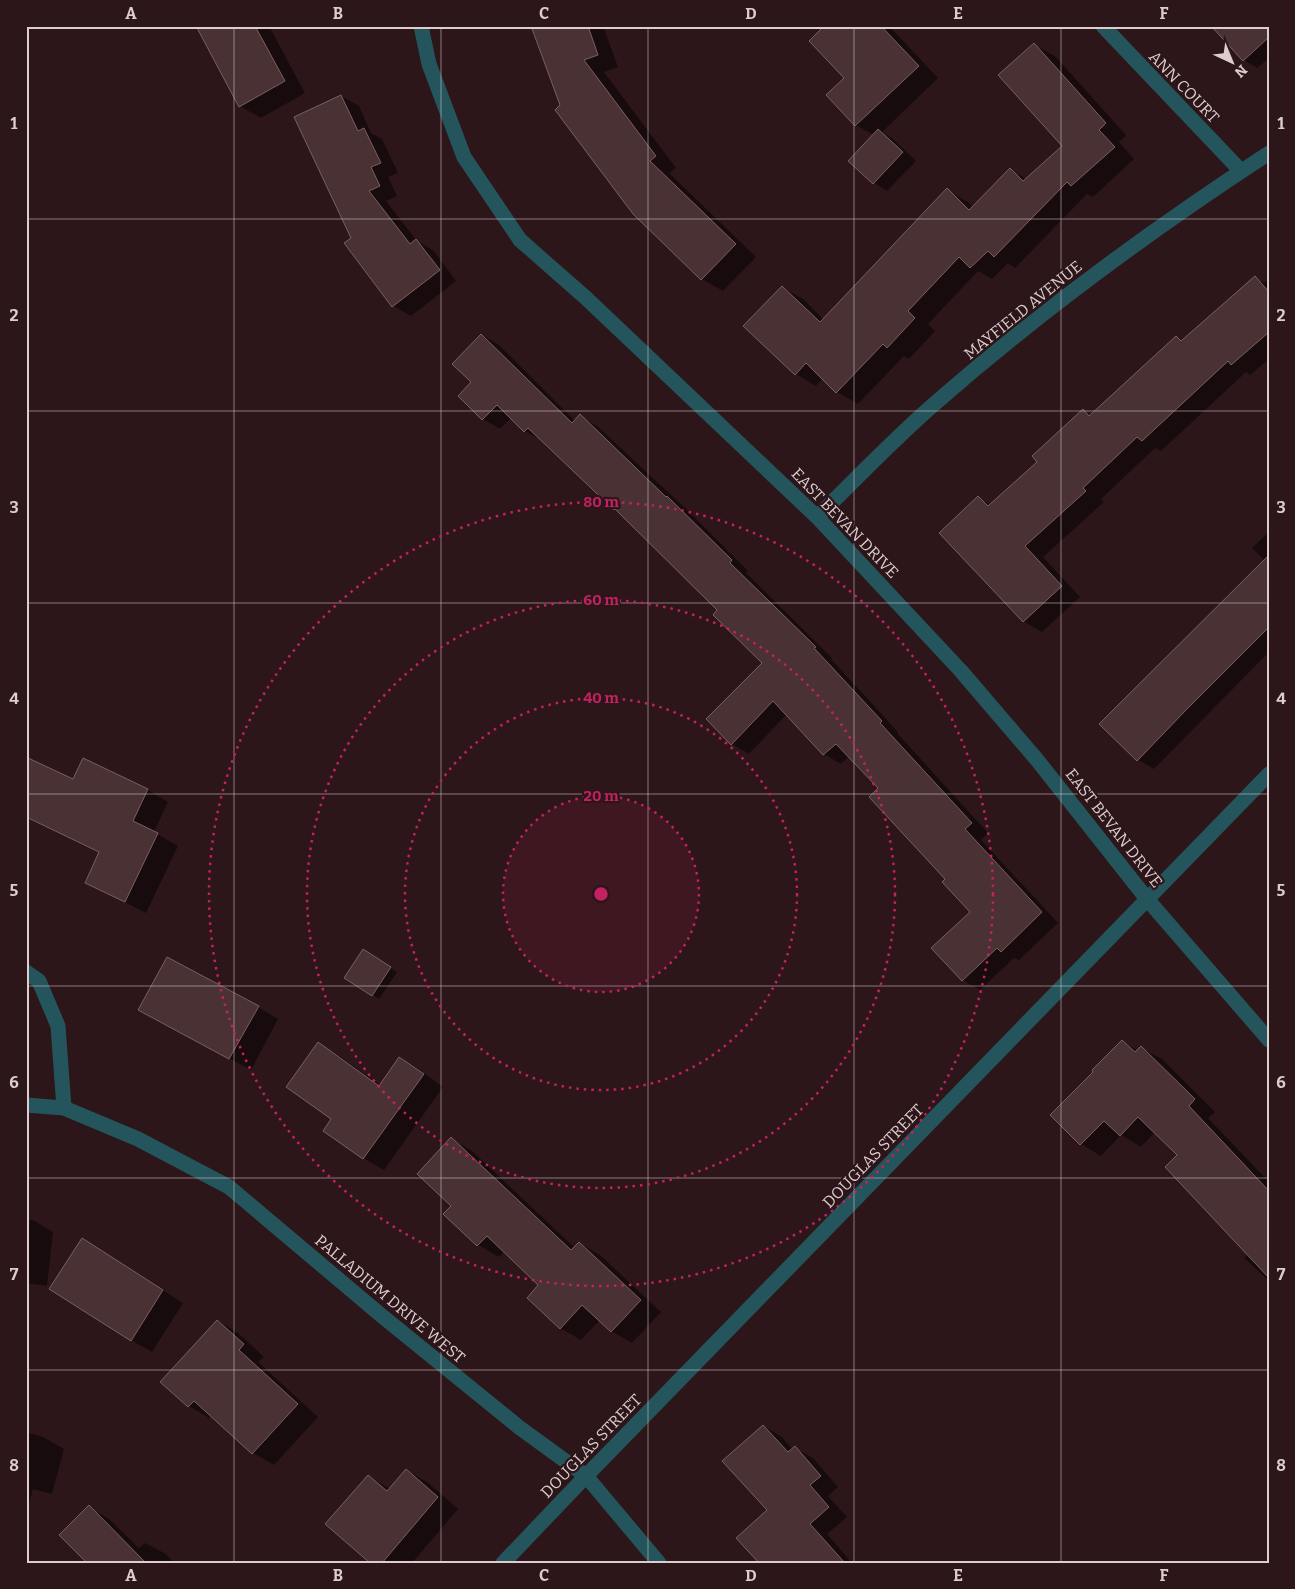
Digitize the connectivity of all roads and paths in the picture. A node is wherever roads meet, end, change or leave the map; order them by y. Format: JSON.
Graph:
{"nodes":[{"id":1,"x":421,"y":26,"type":"edge"},
{"id":2,"x":1102,"y":26,"type":"edge"},
{"id":3,"x":1269,"y":153,"type":"edge"},
{"id":4,"x":1241,"y":172,"type":"junction"},
{"id":5,"x":817,"y":517,"type":"junction"},
{"id":6,"x":1269,"y":774,"type":"edge"},
{"id":7,"x":1147,"y":899,"type":"junction"},
{"id":8,"x":26,"y":972,"type":"edge"},
{"id":9,"x":1269,"y":1040,"type":"edge"},
{"id":10,"x":26,"y":1105,"type":"edge"},
{"id":11,"x":64,"y":1108,"type":"junction"},
{"id":12,"x":586,"y":1476,"type":"junction"},
{"id":13,"x":504,"y":1563,"type":"edge"},
{"id":14,"x":659,"y":1563,"type":"edge"}],
"edges":[{"from":1,"to":5,"type":"street","name":"EAST BEVAN DRIVE"},
{"from":2,"to":4,"type":"street","name":"ANN COURT"},
{"from":3,"to":4,"type":"street","name":"MAYFIELD AVENUE"},
{"from":4,"to":5,"type":"street","name":"MAYFIELD AVENUE"},
{"from":5,"to":7,"type":"street","name":"EAST BEVAN DRIVE"},
{"from":6,"to":7,"type":"street","name":"DOUGLAS STREET"},
{"from":7,"to":9,"type":"street","name":"EAST BEVAN DRIVE"},
{"from":7,"to":12,"type":"street","name":"DOUGLAS STREET"},
{"from":8,"to":11,"type":"street"},
{"from":10,"to":11,"type":"street","name":"PALLADIUM DRIVE WEST"},
{"from":11,"to":12,"type":"street","name":"PALLADIUM DRIVE WEST"},
{"from":12,"to":13,"type":"street","name":"DOUGLAS STREET"},
{"from":12,"to":14,"type":"street","name":"PALLADIUM DRIVE WEST"}]}
